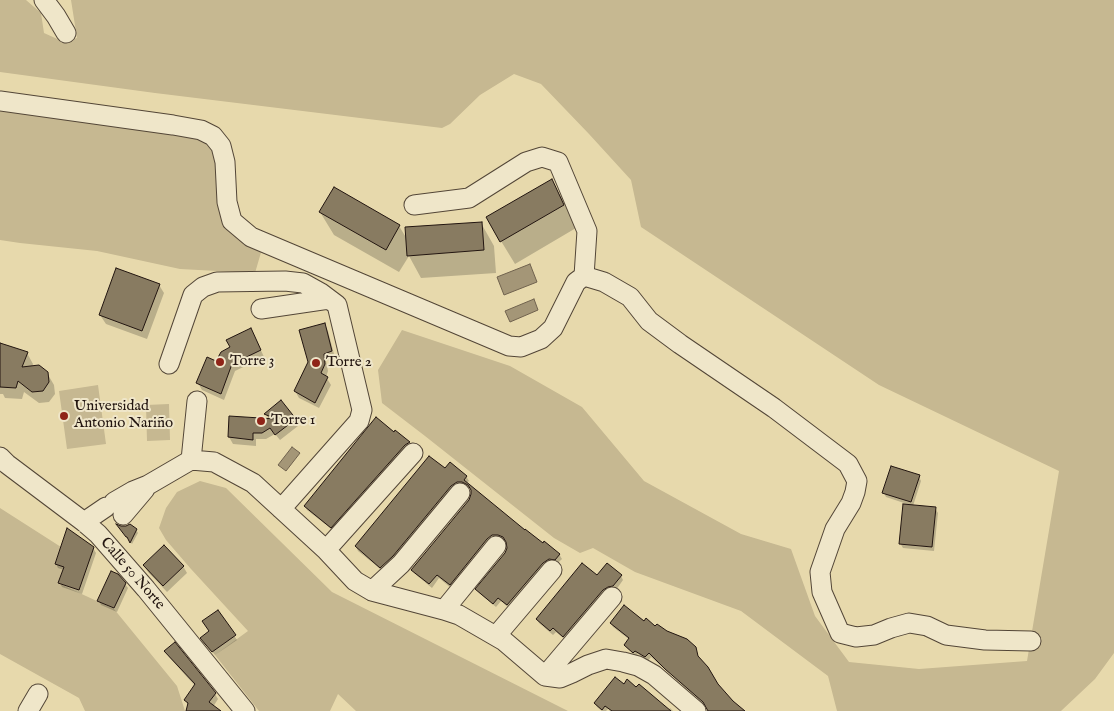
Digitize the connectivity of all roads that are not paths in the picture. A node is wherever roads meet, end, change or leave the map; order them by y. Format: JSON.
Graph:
{"nodes":[{"id":1,"x":44,"y":0,"type":"edge"},
{"id":2,"x":66,"y":33,"type":"dead end"},
{"id":3,"x":0,"y":101,"type":"edge"},
{"id":4,"x":414,"y":205,"type":"dead end"},
{"id":5,"x":584,"y":276,"type":"junction"},
{"id":6,"x":329,"y":298,"type":"junction"},
{"id":7,"x":261,"y":309,"type":"dead end"},
{"id":8,"x":169,"y":364,"type":"dead end"},
{"id":9,"x":197,"y":401,"type":"dead end"},
{"id":10,"x":414,"y":452,"type":"dead end"},
{"id":11,"x":0,"y":457,"type":"edge"},
{"id":12,"x":191,"y":460,"type":"junction"},
{"id":13,"x":460,"y":494,"type":"dead end"},
{"id":14,"x":281,"y":509,"type":"junction"},
{"id":15,"x":91,"y":528,"type":"junction"},
{"id":16,"x":496,"y":546,"type":"dead end"},
{"id":17,"x":326,"y":550,"type":"junction"},
{"id":18,"x":552,"y":570,"type":"dead end"},
{"id":19,"x":372,"y":591,"type":"junction"},
{"id":20,"x":612,"y":596,"type":"dead end"},
{"id":21,"x":444,"y":610,"type":"junction"},
{"id":22,"x":496,"y":636,"type":"junction"},
{"id":23,"x":1031,"y":641,"type":"dead end"},
{"id":24,"x":545,"y":676,"type":"junction"},
{"id":25,"x":38,"y":694,"type":"dead end"},
{"id":26,"x":28,"y":711,"type":"edge"},
{"id":27,"x":245,"y":711,"type":"edge"},
{"id":28,"x":696,"y":711,"type":"edge"}],
"edges":[{"from":1,"to":2,"type":"street"},
{"from":3,"to":5,"type":"street"},
{"from":4,"to":5,"type":"street"},
{"from":5,"to":23,"type":"street"},
{"from":6,"to":7,"type":"street"},
{"from":6,"to":8,"type":"street"},
{"from":6,"to":14,"type":"street"},
{"from":9,"to":12,"type":"street"},
{"from":10,"to":17,"type":"street"},
{"from":11,"to":15,"type":"street","name":"Calle 50 Norte"},
{"from":12,"to":14,"type":"street"},
{"from":12,"to":15,"type":"street"},
{"from":13,"to":19,"type":"street"},
{"from":14,"to":17,"type":"street"},
{"from":15,"to":27,"type":"street","name":"Calle 50 Norte"},
{"from":16,"to":21,"type":"street"},
{"from":17,"to":19,"type":"street"},
{"from":18,"to":22,"type":"street"},
{"from":19,"to":21,"type":"street"},
{"from":20,"to":24,"type":"street"},
{"from":21,"to":22,"type":"street"},
{"from":22,"to":24,"type":"street"},
{"from":24,"to":28,"type":"street"},
{"from":25,"to":26,"type":"street"}]}
